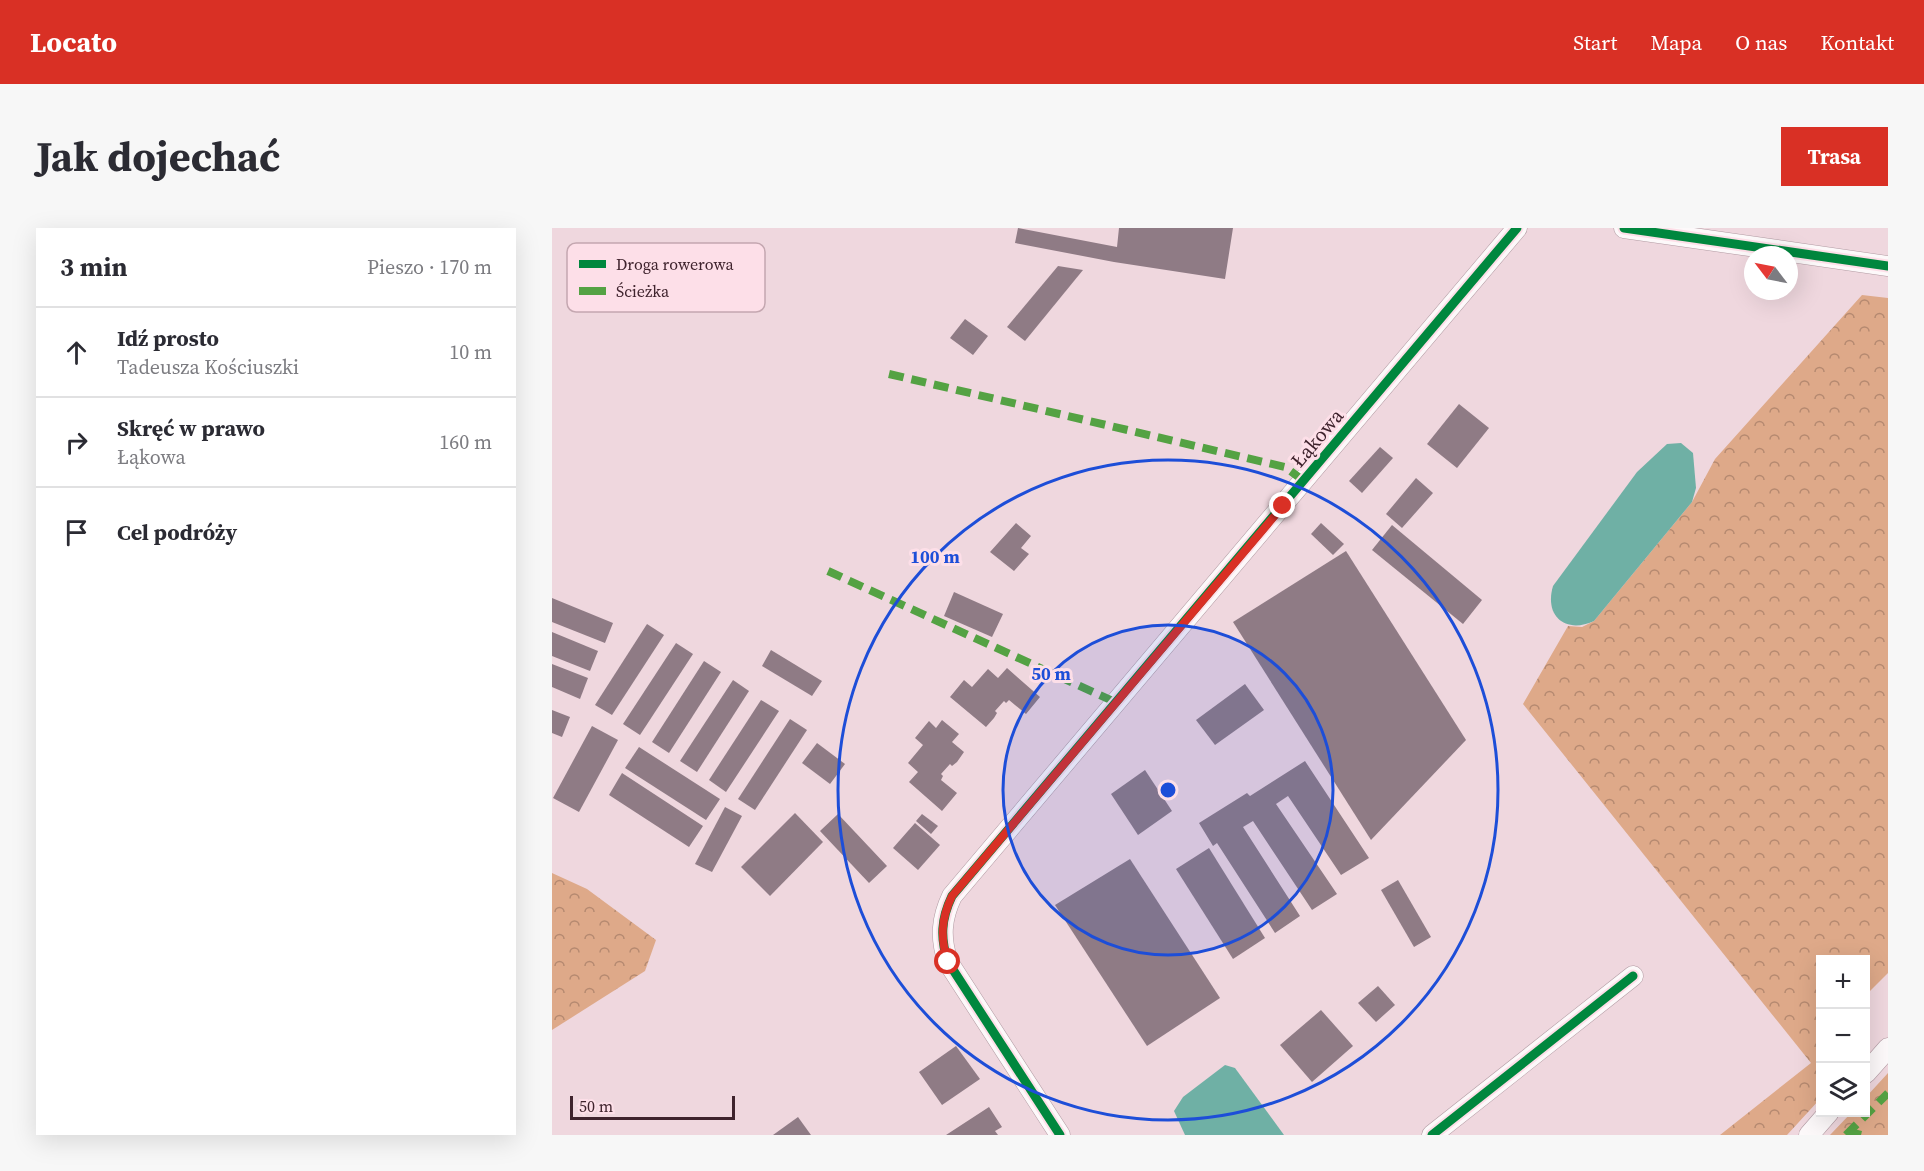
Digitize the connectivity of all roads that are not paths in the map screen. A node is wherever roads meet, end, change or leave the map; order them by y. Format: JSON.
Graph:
{"nodes":[{"id":1,"x":1517,"y":228,"type":"edge"},
{"id":2,"x":1624,"y":228,"type":"edge"},
{"id":3,"x":1888,"y":266,"type":"edge"},
{"id":4,"x":1633,"y":976,"type":"dead end"},
{"id":5,"x":1888,"y":1048,"type":"edge"},
{"id":6,"x":1870,"y":1068,"type":"edge"},
{"id":7,"x":1825,"y":1117,"type":"edge"},
{"id":8,"x":1060,"y":1135,"type":"edge"},
{"id":9,"x":1432,"y":1135,"type":"edge"},
{"id":10,"x":1809,"y":1135,"type":"edge"}],
"edges":[{"from":1,"to":8,"type":"street","name":"Łąkowa"},
{"from":2,"to":3,"type":"street"},
{"from":4,"to":9,"type":"street"},
{"from":5,"to":6,"type":"street"},
{"from":7,"to":10,"type":"street"}]}
